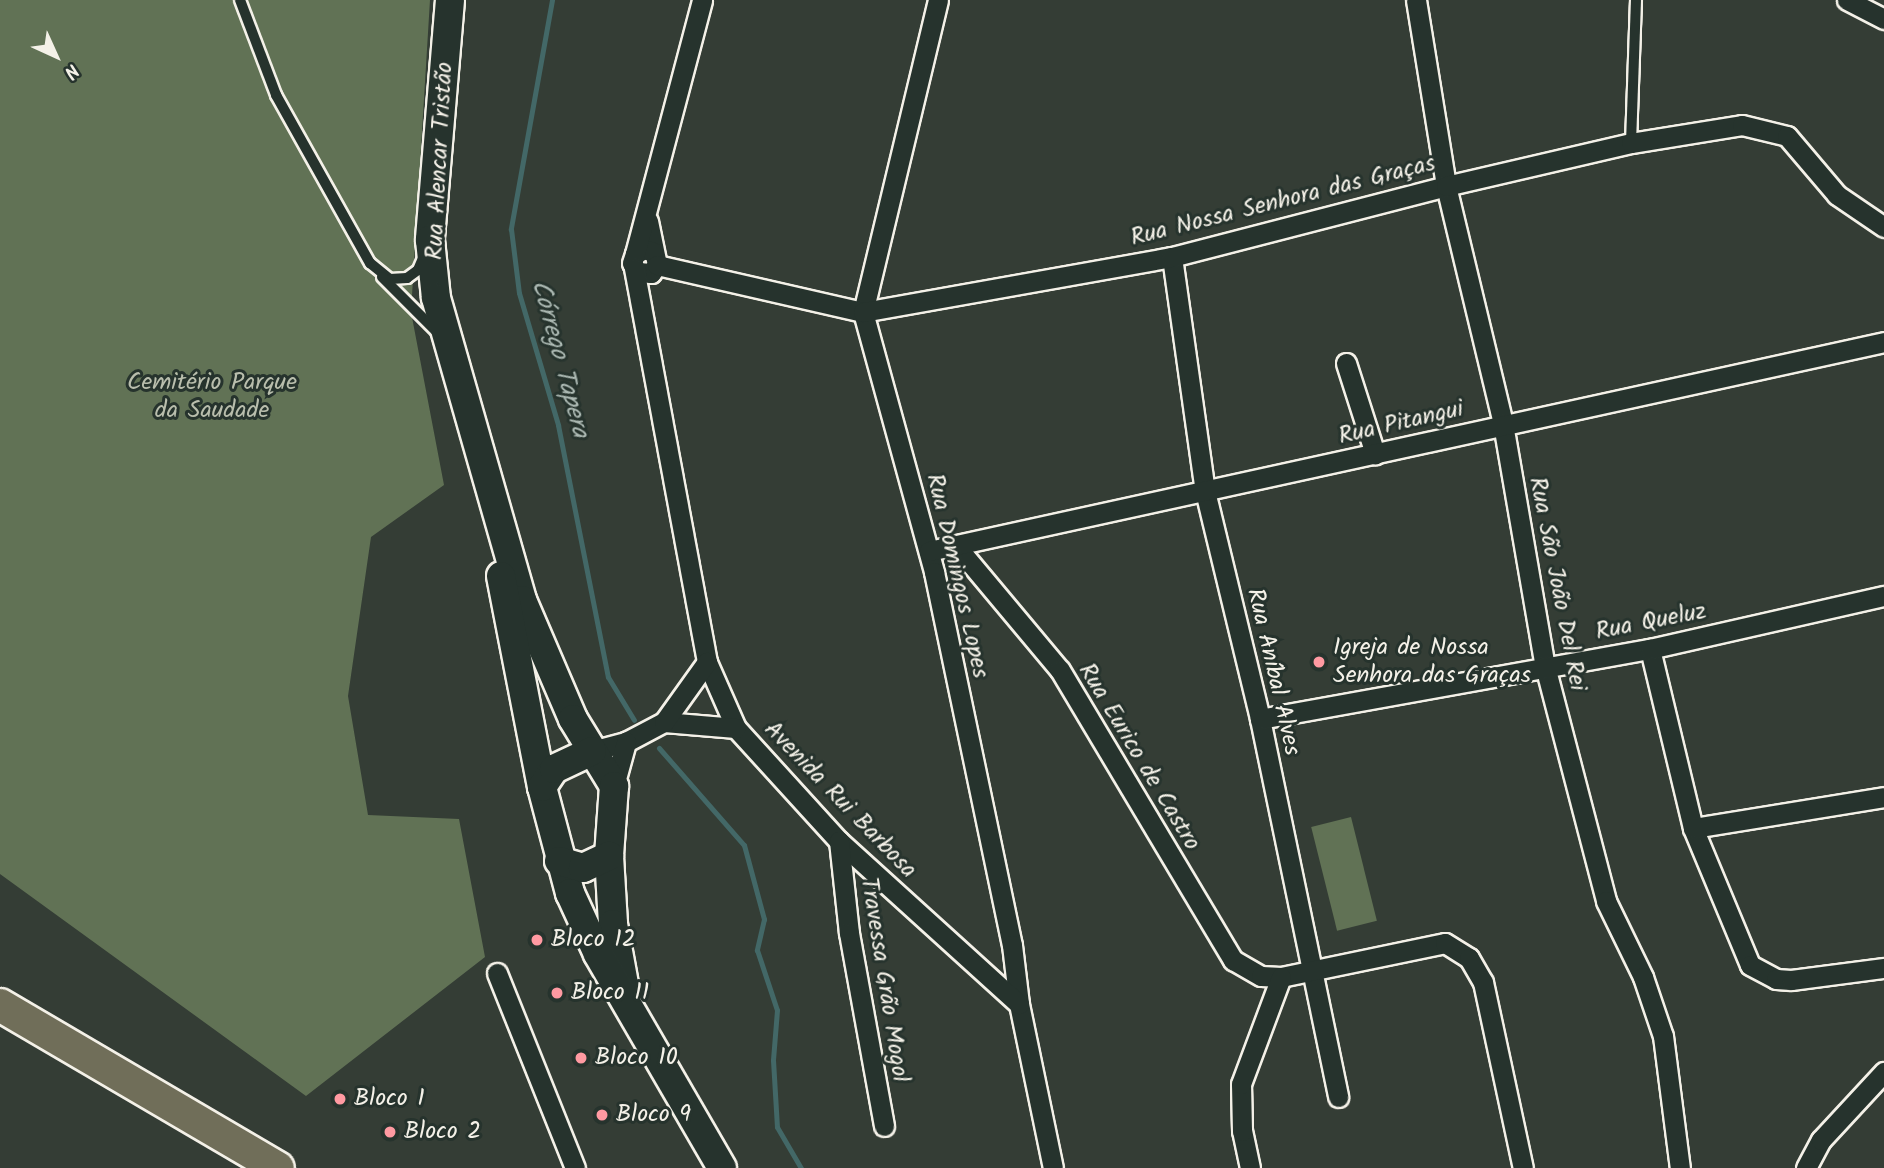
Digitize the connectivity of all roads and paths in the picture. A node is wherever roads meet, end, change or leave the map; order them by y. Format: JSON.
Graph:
{"nodes":[{"id":1,"x":240,"y":0,"type":"edge"},
{"id":2,"x":450,"y":0,"type":"edge"},
{"id":3,"x":702,"y":0,"type":"edge"},
{"id":4,"x":938,"y":0,"type":"edge"},
{"id":5,"x":1416,"y":0,"type":"edge"},
{"id":6,"x":1636,"y":0,"type":"edge"},
{"id":7,"x":1847,"y":0,"type":"edge"},
{"id":8,"x":1884,"y":19,"type":"edge"},
{"id":9,"x":1631,"y":143,"type":"junction"},
{"id":10,"x":1446,"y":186,"type":"junction"},
{"id":11,"x":1884,"y":227,"type":"edge"},
{"id":12,"x":430,"y":240,"type":"junction"},
{"id":13,"x":1172,"y":257,"type":"junction"},
{"id":14,"x":646,"y":262,"type":"junction"},
{"id":15,"x":377,"y":271,"type":"junction"},
{"id":16,"x":863,"y":312,"type":"junction"},
{"id":17,"x":1884,"y":342,"type":"edge"},
{"id":18,"x":451,"y":344,"type":"junction"},
{"id":19,"x":1346,"y":363,"type":"dead end"},
{"id":20,"x":1503,"y":424,"type":"junction"},
{"id":21,"x":1375,"y":454,"type":"junction"},
{"id":22,"x":1205,"y":491,"type":"junction"},
{"id":23,"x":497,"y":524,"type":"junction"},
{"id":24,"x":957,"y":547,"type":"junction"},
{"id":25,"x":929,"y":551,"type":"junction"},
{"id":26,"x":1884,"y":596,"type":"edge"},
{"id":27,"x":1650,"y":649,"type":"junction"},
{"id":28,"x":707,"y":662,"type":"junction"},
{"id":29,"x":1545,"y":666,"type":"junction"},
{"id":30,"x":1260,"y":719,"type":"junction"},
{"id":31,"x":664,"y":722,"type":"junction"},
{"id":32,"x":736,"y":728,"type":"junction"},
{"id":33,"x":626,"y":742,"type":"junction"},
{"id":34,"x":592,"y":751,"type":"junction"},
{"id":35,"x":614,"y":786,"type":"junction"},
{"id":36,"x":542,"y":788,"type":"junction"},
{"id":37,"x":1884,"y":797,"type":"edge"},
{"id":38,"x":1693,"y":828,"type":"junction"},
{"id":39,"x":839,"y":841,"type":"junction"},
{"id":40,"x":609,"y":856,"type":"junction"},
{"id":41,"x":559,"y":860,"type":"junction"},
{"id":42,"x":1012,"y":945,"type":"junction"},
{"id":43,"x":1884,"y":968,"type":"edge"},
{"id":44,"x":980,"y":970,"type":"junction"},
{"id":45,"x":1310,"y":971,"type":"junction"},
{"id":46,"x":497,"y":973,"type":"dead end"},
{"id":47,"x":1281,"y":977,"type":"junction"},
{"id":48,"x":625,"y":995,"type":"junction"},
{"id":49,"x":1019,"y":1004,"type":"junction"},
{"id":50,"x":0,"y":1005,"type":"edge"},
{"id":51,"x":1884,"y":1072,"type":"edge"},
{"id":52,"x":1338,"y":1097,"type":"dead end"},
{"id":53,"x":884,"y":1126,"type":"dead end"},
{"id":54,"x":278,"y":1168,"type":"edge"},
{"id":55,"x":575,"y":1168,"type":"edge"},
{"id":56,"x":722,"y":1168,"type":"edge"},
{"id":57,"x":1053,"y":1168,"type":"edge"},
{"id":58,"x":1250,"y":1168,"type":"edge"},
{"id":59,"x":1523,"y":1168,"type":"edge"},
{"id":60,"x":1680,"y":1168,"type":"edge"},
{"id":61,"x":1806,"y":1168,"type":"edge"}],
"edges":[{"from":1,"to":15,"type":"lane"},
{"from":2,"to":12,"type":"main road","name":"Rua Alencar Tristão"},
{"from":3,"to":14,"type":"street","name":"Avenida Rui Barbosa"},
{"from":4,"to":16,"type":"street","name":"Rua Domingos Lopes"},
{"from":5,"to":10,"type":"street","name":"Rua São João Del Rei"},
{"from":6,"to":9,"type":"lane"},
{"from":7,"to":8,"type":"street"},
{"from":9,"to":10,"type":"street","name":"Rua Nossa Senhora das Graças"},
{"from":9,"to":11,"type":"street","name":"Rua Nossa Senhora das Graças"},
{"from":10,"to":13,"type":"street","name":"Rua Nossa Senhora das Graças"},
{"from":10,"to":20,"type":"street","name":"Rua São João Del Rei"},
{"from":12,"to":15,"type":"lane"},
{"from":12,"to":18,"type":"main road","name":"Rua Alencar Tristão"},
{"from":13,"to":16,"type":"street","name":"Rua Nossa Senhora das Graças"},
{"from":13,"to":22,"type":"street","name":"Rua Aníbal Alves"},
{"from":14,"to":16,"type":"street","name":"Rua Nossa Senhora das Graças"},
{"from":14,"to":28,"type":"street","name":"Avenida Rui Barbosa"},
{"from":15,"to":18,"type":"lane"},
{"from":16,"to":25,"type":"street","name":"Rua Domingos Lopes"},
{"from":17,"to":20,"type":"street","name":"Rua Pitangui"},
{"from":18,"to":23,"type":"main road","name":"Rua Alencar Tristão"},
{"from":19,"to":21,"type":"street"},
{"from":20,"to":21,"type":"street","name":"Rua Pitangui"},
{"from":20,"to":29,"type":"street","name":"Rua São João Del Rei"},
{"from":21,"to":22,"type":"street","name":"Rua Pitangui"},
{"from":22,"to":24,"type":"street","name":"Rua Pitangui"},
{"from":22,"to":30,"type":"street","name":"Rua Aníbal Alves"},
{"from":23,"to":34,"type":"main road","name":"Rua Alencar Tristão"},
{"from":23,"to":36,"type":"main road","name":"Rua Alencar Tristão"},
{"from":24,"to":25,"type":"street","name":"Rua Pitangui"},
{"from":24,"to":47,"type":"street","name":"Rua Eurico de Castro"},
{"from":25,"to":42,"type":"street","name":"Rua Domingos Lopes"},
{"from":26,"to":27,"type":"street","name":"Rua Queluz"},
{"from":27,"to":29,"type":"street","name":"Rua Queluz"},
{"from":27,"to":38,"type":"street"},
{"from":28,"to":31,"type":"street"},
{"from":28,"to":32,"type":"street","name":"Avenida Rui Barbosa"},
{"from":29,"to":30,"type":"street","name":"Rua Queluz"},
{"from":29,"to":60,"type":"street","name":"Rua São João Del Rei"},
{"from":30,"to":45,"type":"street","name":"Rua Aníbal Alves"},
{"from":31,"to":32,"type":"street"},
{"from":31,"to":33,"type":"street"},
{"from":32,"to":39,"type":"street","name":"Avenida Rui Barbosa"},
{"from":33,"to":34,"type":"street"},
{"from":33,"to":35,"type":"street"},
{"from":34,"to":35,"type":"main road","name":"Rua Alencar Tristão"},
{"from":34,"to":36,"type":"main road"},
{"from":35,"to":40,"type":"main road"},
{"from":36,"to":41,"type":"main road","name":"Rua Alencar Tristão"},
{"from":37,"to":38,"type":"street"},
{"from":38,"to":43,"type":"street"},
{"from":39,"to":44,"type":"street","name":"Avenida Rui Barbosa"},
{"from":39,"to":53,"type":"street","name":"Travessa Grão Mogol"},
{"from":40,"to":41,"type":"main road"},
{"from":40,"to":48,"type":"main road"},
{"from":41,"to":48,"type":"main road","name":"Rua Alencar Tristão"},
{"from":42,"to":44,"type":"street"},
{"from":42,"to":49,"type":"street","name":"Rua Domingos Lopes"},
{"from":44,"to":49,"type":"street","name":"Avenida Rui Barbosa"},
{"from":45,"to":47,"type":"street"},
{"from":45,"to":52,"type":"street","name":"Rua Aníbal Alves"},
{"from":45,"to":59,"type":"street"},
{"from":46,"to":55,"type":"street"},
{"from":47,"to":58,"type":"street"},
{"from":48,"to":56,"type":"main road"},
{"from":49,"to":57,"type":"street","name":"Rua Domingos Lopes"},
{"from":50,"to":54,"type":"main road"},
{"from":51,"to":61,"type":"street"}]}
